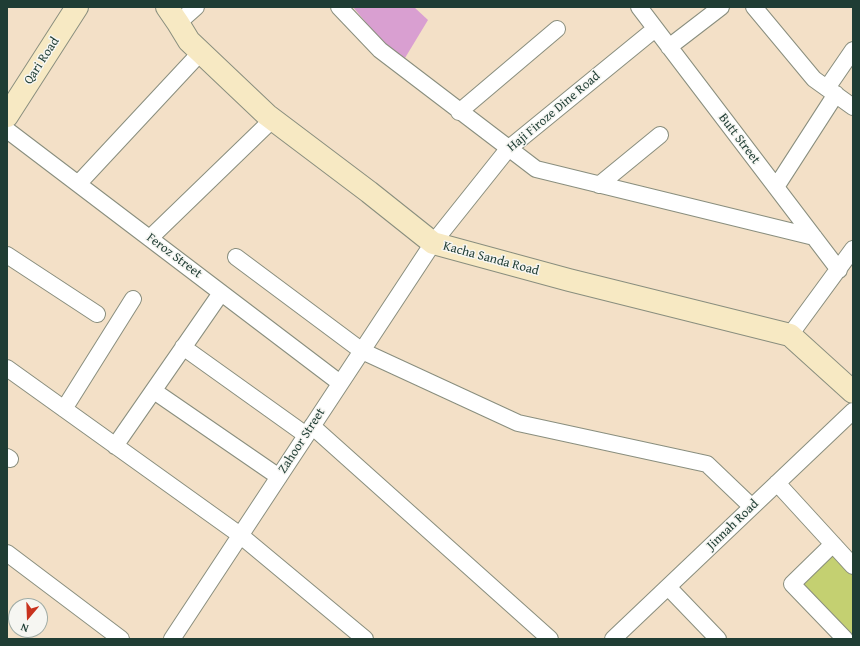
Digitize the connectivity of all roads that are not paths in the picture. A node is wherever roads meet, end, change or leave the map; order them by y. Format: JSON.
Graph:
{"nodes":[{"id":1,"x":77,"y":7,"type":"edge"},
{"id":2,"x":196,"y":7,"type":"edge"},
{"id":3,"x":339,"y":7,"type":"edge"},
{"id":4,"x":640,"y":7,"type":"edge"},
{"id":5,"x":721,"y":7,"type":"edge"},
{"id":6,"x":754,"y":7,"type":"edge"},
{"id":7,"x":173,"y":15,"type":"edge"},
{"id":8,"x":557,"y":29,"type":"dead end"},
{"id":9,"x":655,"y":29,"type":"junction"},
{"id":10,"x":669,"y":47,"type":"junction"},
{"id":11,"x":853,"y":50,"type":"edge"},
{"id":12,"x":201,"y":52,"type":"junction"},
{"id":13,"x":831,"y":91,"type":"junction"},
{"id":14,"x":853,"y":107,"type":"edge"},
{"id":15,"x":459,"y":112,"type":"junction"},
{"id":16,"x":7,"y":116,"type":"edge"},
{"id":17,"x":273,"y":119,"type":"junction"},
{"id":18,"x":7,"y":130,"type":"edge"},
{"id":19,"x":660,"y":135,"type":"dead end"},
{"id":20,"x":508,"y":149,"type":"junction"},
{"id":21,"x":78,"y":184,"type":"junction"},
{"id":22,"x":599,"y":185,"type":"junction"},
{"id":23,"x":776,"y":187,"type":"junction"},
{"id":24,"x":814,"y":237,"type":"junction"},
{"id":25,"x":150,"y":238,"type":"junction"},
{"id":26,"x":433,"y":243,"type":"junction"},
{"id":27,"x":853,"y":249,"type":"edge"},
{"id":28,"x":7,"y":256,"type":"edge"},
{"id":29,"x":236,"y":257,"type":"dead end"},
{"id":30,"x":839,"y":270,"type":"junction"},
{"id":31,"x":221,"y":293,"type":"junction"},
{"id":32,"x":133,"y":299,"type":"dead end"},
{"id":33,"x":97,"y":314,"type":"dead end"},
{"id":34,"x":790,"y":335,"type":"junction"},
{"id":35,"x":183,"y":348,"type":"junction"},
{"id":36,"x":362,"y":351,"type":"junction"},
{"id":37,"x":7,"y":368,"type":"edge"},
{"id":38,"x":340,"y":383,"type":"junction"},
{"id":39,"x":154,"y":391,"type":"junction"},
{"id":40,"x":853,"y":392,"type":"edge"},
{"id":41,"x":64,"y":409,"type":"junction"},
{"id":42,"x":853,"y":411,"type":"edge"},
{"id":43,"x":309,"y":431,"type":"junction"},
{"id":44,"x":116,"y":446,"type":"junction"},
{"id":45,"x":279,"y":477,"type":"junction"},
{"id":46,"x":777,"y":483,"type":"junction"},
{"id":47,"x":752,"y":507,"type":"junction"},
{"id":48,"x":240,"y":536,"type":"junction"},
{"id":49,"x":833,"y":544,"type":"junction"},
{"id":50,"x":7,"y":553,"type":"edge"},
{"id":51,"x":853,"y":566,"type":"edge"},
{"id":52,"x":668,"y":587,"type":"junction"},
{"id":53,"x":620,"y":637,"type":"edge"},
{"id":54,"x":121,"y":639,"type":"edge"},
{"id":55,"x":172,"y":639,"type":"edge"},
{"id":56,"x":366,"y":639,"type":"edge"},
{"id":57,"x":550,"y":639,"type":"edge"},
{"id":58,"x":718,"y":639,"type":"edge"},
{"id":59,"x":845,"y":639,"type":"edge"}],
"edges":[{"from":1,"to":16,"type":"main road","name":"Qari Road"},
{"from":2,"to":7,"type":"street"},
{"from":3,"to":15,"type":"street"},
{"from":4,"to":9,"type":"street","name":"Butt Street"},
{"from":5,"to":10,"type":"street"},
{"from":6,"to":13,"type":"street"},
{"from":7,"to":12,"type":"main road","name":"Kacha Sanda Road"},
{"from":8,"to":15,"type":"street"},
{"from":9,"to":10,"type":"street","name":"Butt Street"},
{"from":9,"to":20,"type":"street","name":"Haji Firoze Dine Road"},
{"from":10,"to":23,"type":"street","name":"Butt Street"},
{"from":11,"to":13,"type":"street"},
{"from":12,"to":17,"type":"main road","name":"Kacha Sanda Road"},
{"from":12,"to":21,"type":"street"},
{"from":13,"to":14,"type":"street"},
{"from":13,"to":23,"type":"street"},
{"from":15,"to":20,"type":"street"},
{"from":17,"to":25,"type":"street"},
{"from":17,"to":26,"type":"main road","name":"Kacha Sanda Road"},
{"from":18,"to":21,"type":"street","name":"Feroz Street"},
{"from":19,"to":22,"type":"street"},
{"from":20,"to":22,"type":"street"},
{"from":20,"to":26,"type":"street","name":"Haji Firoze Dine Road"},
{"from":21,"to":25,"type":"street","name":"Feroz Street"},
{"from":22,"to":24,"type":"street"},
{"from":23,"to":24,"type":"street","name":"Butt Street"},
{"from":24,"to":30,"type":"street","name":"Butt Street"},
{"from":25,"to":31,"type":"street","name":"Feroz Street"},
{"from":26,"to":34,"type":"main road","name":"Kacha Sanda Road"},
{"from":26,"to":36,"type":"street","name":"Zahoor Street"},
{"from":27,"to":30,"type":"street"},
{"from":28,"to":33,"type":"street"},
{"from":29,"to":36,"type":"street"},
{"from":30,"to":34,"type":"street"},
{"from":31,"to":35,"type":"street"},
{"from":31,"to":38,"type":"street","name":"Feroz Street"},
{"from":32,"to":41,"type":"street"},
{"from":34,"to":40,"type":"main road","name":"Kacha Sanda Road"},
{"from":35,"to":39,"type":"street"},
{"from":35,"to":43,"type":"street"},
{"from":36,"to":38,"type":"street","name":"Zahoor Street"},
{"from":36,"to":47,"type":"street"},
{"from":37,"to":41,"type":"street"},
{"from":38,"to":43,"type":"street","name":"Zahoor Street"},
{"from":39,"to":44,"type":"street"},
{"from":39,"to":45,"type":"street"},
{"from":41,"to":44,"type":"street"},
{"from":42,"to":46,"type":"street","name":"Jinnah Road"},
{"from":43,"to":45,"type":"street","name":"Zahoor Street"},
{"from":43,"to":57,"type":"street"},
{"from":44,"to":48,"type":"street"},
{"from":45,"to":48,"type":"street","name":"Zahoor Street"},
{"from":46,"to":47,"type":"street","name":"Jinnah Road"},
{"from":46,"to":49,"type":"street"},
{"from":47,"to":52,"type":"street","name":"Jinnah Road"},
{"from":48,"to":55,"type":"street","name":"Zahoor Street"},
{"from":48,"to":56,"type":"street"},
{"from":49,"to":51,"type":"street"},
{"from":49,"to":59,"type":"street"},
{"from":50,"to":54,"type":"street"},
{"from":52,"to":53,"type":"street","name":"Jinnah Road"},
{"from":52,"to":58,"type":"street"}]}
